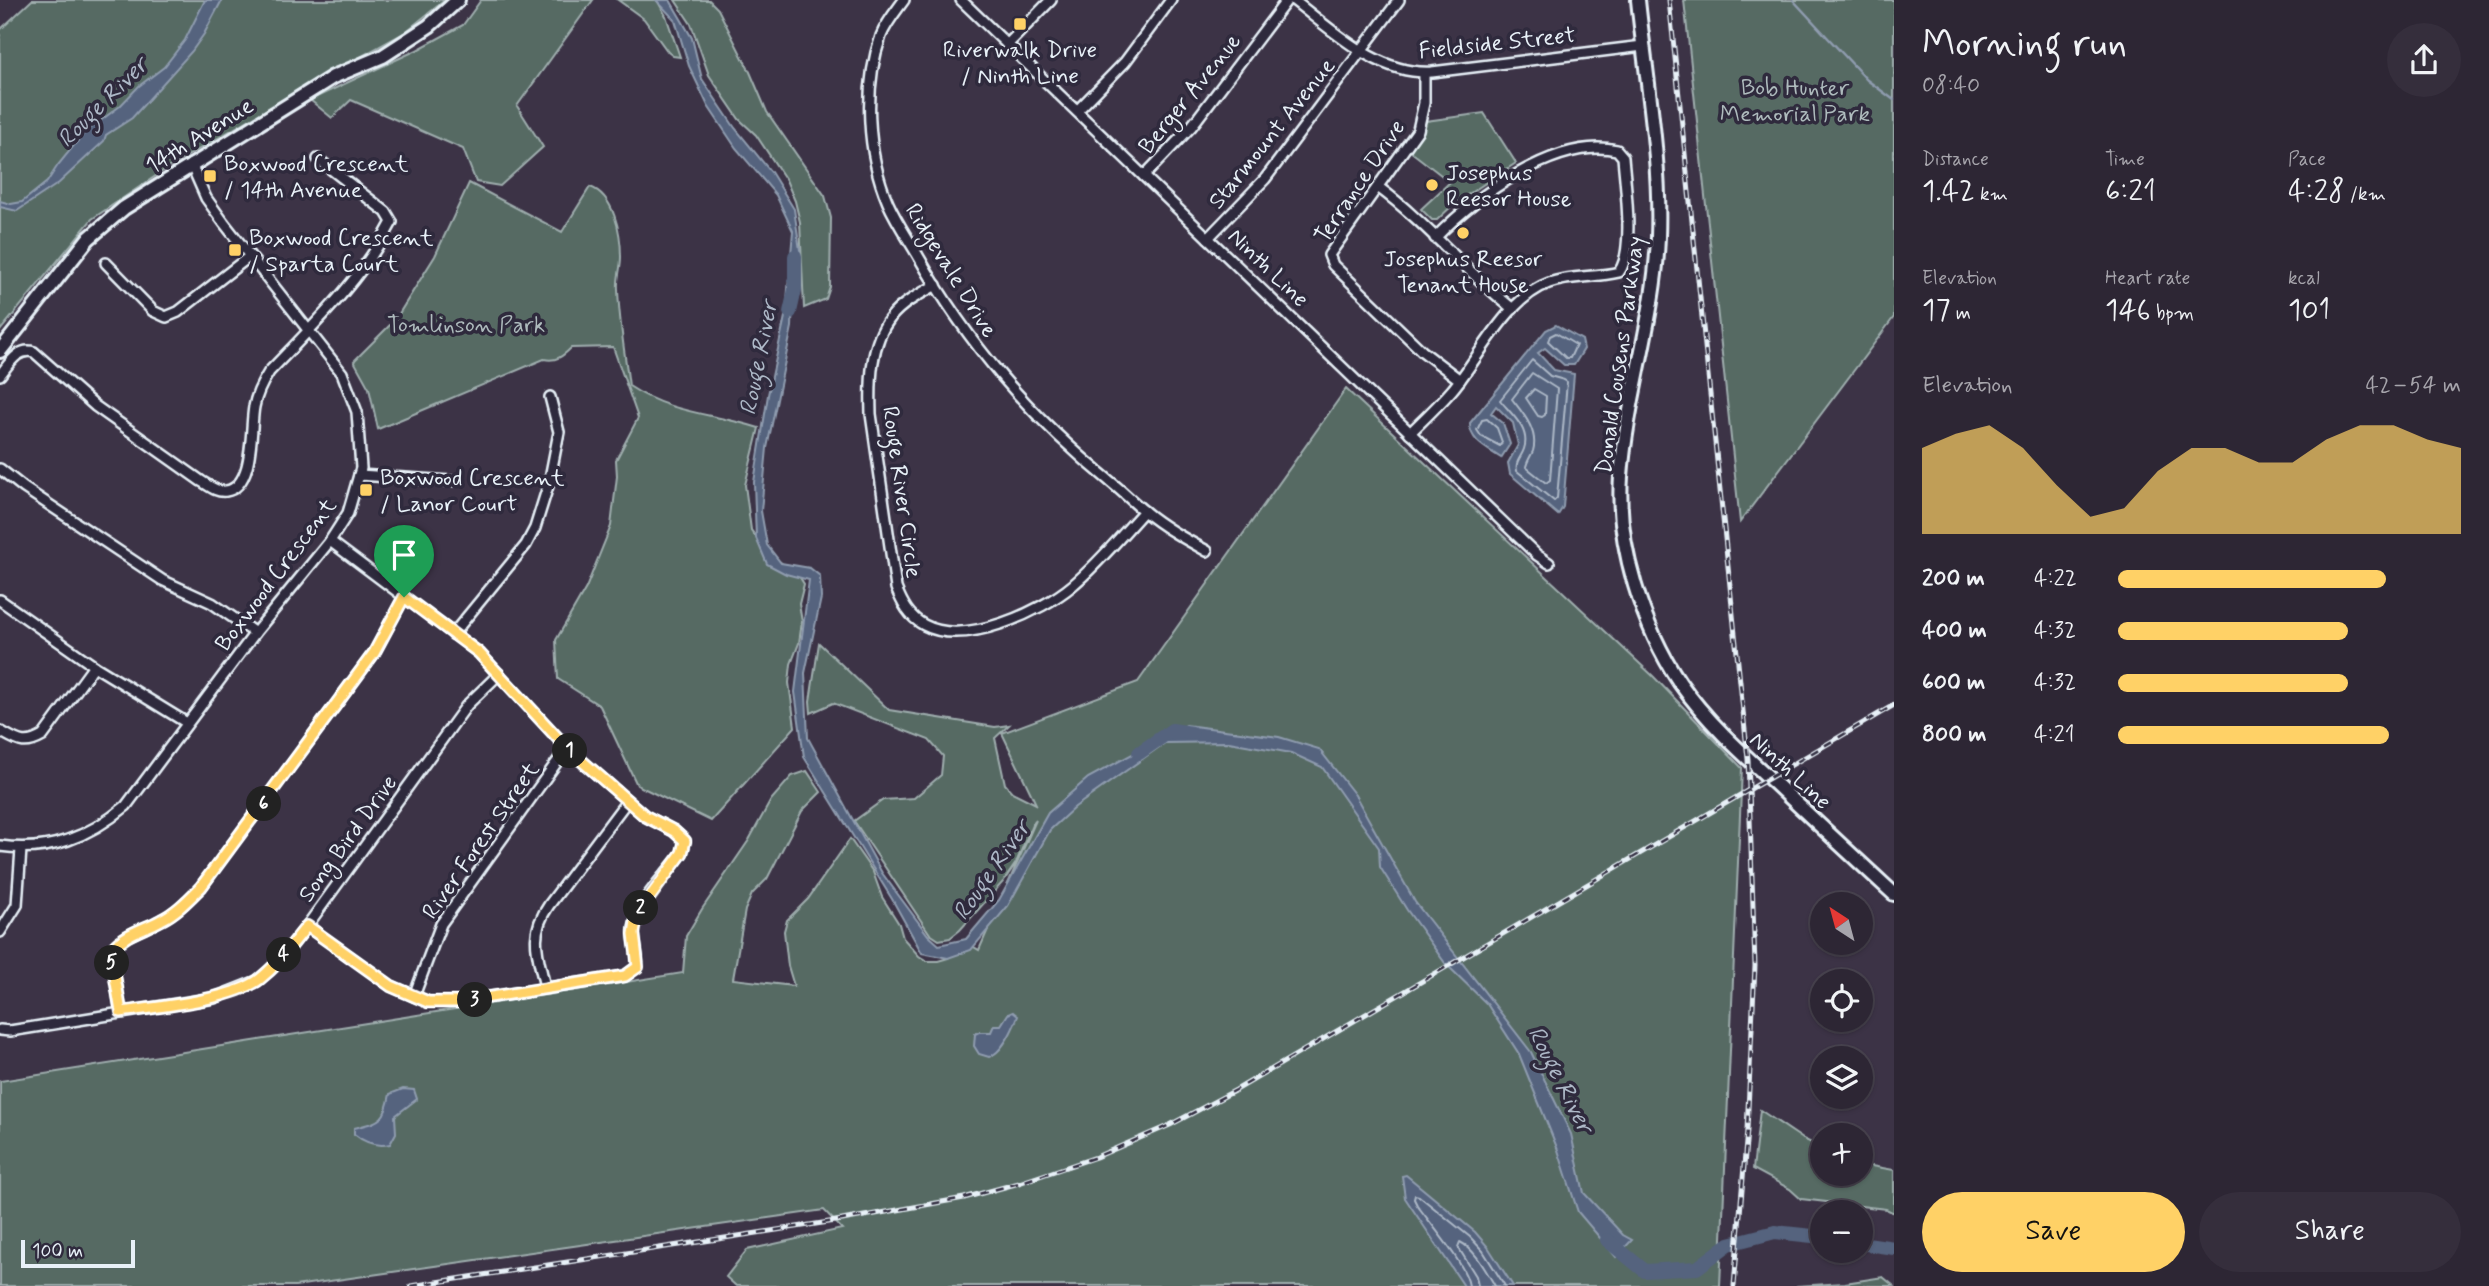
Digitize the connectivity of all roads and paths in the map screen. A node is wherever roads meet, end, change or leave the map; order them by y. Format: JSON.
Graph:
{"nodes":[{"id":1,"x":458,"y":0,"type":"edge"},
{"id":2,"x":904,"y":0,"type":"edge"},
{"id":3,"x":961,"y":0,"type":"edge"},
{"id":4,"x":1051,"y":0,"type":"edge"},
{"id":5,"x":1171,"y":0,"type":"edge"},
{"id":6,"x":1287,"y":0,"type":"edge"},
{"id":7,"x":1293,"y":0,"type":"edge"},
{"id":8,"x":1399,"y":0,"type":"edge"},
{"id":9,"x":1638,"y":0,"type":"edge"},
{"id":10,"x":1007,"y":45,"type":"junction"},
{"id":11,"x":1643,"y":46,"type":"junction"},
{"id":12,"x":1361,"y":51,"type":"junction"},
{"id":13,"x":1424,"y":73,"type":"junction"},
{"id":14,"x":1077,"y":111,"type":"junction"},
{"id":15,"x":318,"y":159,"type":"dead end"},
{"id":16,"x":191,"y":164,"type":"junction"},
{"id":17,"x":1144,"y":176,"type":"junction"},
{"id":18,"x":1378,"y":187,"type":"junction"},
{"id":19,"x":1208,"y":238,"type":"junction"},
{"id":20,"x":1435,"y":238,"type":"junction"},
{"id":21,"x":250,"y":256,"type":"junction"},
{"id":22,"x":106,"y":264,"type":"dead end"},
{"id":23,"x":936,"y":285,"type":"junction"},
{"id":24,"x":1513,"y":309,"type":"junction"},
{"id":25,"x":309,"y":330,"type":"junction"},
{"id":26,"x":0,"y":351,"type":"edge"},
{"id":27,"x":0,"y":375,"type":"edge"},
{"id":28,"x":1460,"y":380,"type":"junction"},
{"id":29,"x":550,"y":397,"type":"dead end"},
{"id":30,"x":1410,"y":433,"type":"junction"},
{"id":31,"x":0,"y":468,"type":"edge"},
{"id":32,"x":359,"y":475,"type":"junction"},
{"id":33,"x":451,"y":481,"type":"dead end"},
{"id":34,"x":1144,"y":511,"type":"junction"},
{"id":35,"x":330,"y":541,"type":"junction"},
{"id":36,"x":1207,"y":551,"type":"dead end"},
{"id":37,"x":1549,"y":563,"type":"dead end"},
{"id":38,"x":404,"y":597,"type":"junction"},
{"id":39,"x":0,"y":600,"type":"edge"},
{"id":40,"x":255,"y":633,"type":"junction"},
{"id":41,"x":453,"y":634,"type":"junction"},
{"id":42,"x":94,"y":666,"type":"junction"},
{"id":43,"x":1670,"y":667,"type":"joint"},
{"id":44,"x":499,"y":674,"type":"junction"},
{"id":45,"x":187,"y":723,"type":"junction"},
{"id":46,"x":0,"y":731,"type":"edge"},
{"id":47,"x":567,"y":748,"type":"junction"},
{"id":48,"x":627,"y":801,"type":"junction"},
{"id":49,"x":0,"y":846,"type":"edge"},
{"id":50,"x":20,"y":849,"type":"junction"},
{"id":51,"x":1894,"y":894,"type":"edge"},
{"id":52,"x":307,"y":926,"type":"junction"},
{"id":53,"x":0,"y":932,"type":"edge"},
{"id":54,"x":545,"y":987,"type":"junction"},
{"id":55,"x":414,"y":996,"type":"junction"},
{"id":56,"x":121,"y":1012,"type":"junction"},
{"id":57,"x":0,"y":1030,"type":"edge"}],
"edges":[{"from":1,"to":16,"type":"main road","name":"14th Avenue"},
{"from":2,"to":23,"type":"street","name":"Ridgevale Drive"},
{"from":3,"to":10,"type":"street","name":"Ninth Line"},
{"from":4,"to":10,"type":"street"},
{"from":5,"to":14,"type":"street"},
{"from":6,"to":17,"type":"street","name":"Berger Avenue"},
{"from":7,"to":12,"type":"street","name":"Fieldside Street"},
{"from":8,"to":12,"type":"street","name":"Starmount Avenue"},
{"from":9,"to":11,"type":"main road","name":"Donald Cousens Parkway"},
{"from":10,"to":14,"type":"street","name":"Ninth Line"},
{"from":11,"to":13,"type":"street","name":"Fieldside Street"},
{"from":11,"to":43,"type":"main road","name":"Donald Cousens Parkway"},
{"from":12,"to":13,"type":"street","name":"Fieldside Street"},
{"from":12,"to":19,"type":"street","name":"Starmount Avenue"},
{"from":13,"to":18,"type":"street","name":"Terrance Drive"},
{"from":14,"to":17,"type":"street","name":"Ninth Line"},
{"from":15,"to":25,"type":"street"},
{"from":16,"to":21,"type":"street","name":"Boxwood Crescent"},
{"from":16,"to":26,"type":"main road","name":"14th Avenue"},
{"from":17,"to":19,"type":"street","name":"Ninth Line"},
{"from":18,"to":20,"type":"street"},
{"from":18,"to":28,"type":"street","name":"Terrance Drive"},
{"from":19,"to":30,"type":"street","name":"Ninth Line"},
{"from":20,"to":24,"type":"street"},
{"from":20,"to":24,"type":"street"},
{"from":21,"to":22,"type":"street"},
{"from":21,"to":25,"type":"street","name":"Boxwood Crescent"},
{"from":23,"to":34,"type":"street","name":"Ridgevale Drive"},
{"from":23,"to":34,"type":"street","name":"Rouge River Circle"},
{"from":24,"to":28,"type":"street"},
{"from":25,"to":27,"type":"street"},
{"from":25,"to":32,"type":"street","name":"Boxwood Crescent"},
{"from":28,"to":30,"type":"street"},
{"from":29,"to":41,"type":"street"},
{"from":30,"to":37,"type":"street","name":"Ninth Line"},
{"from":31,"to":40,"type":"street"},
{"from":32,"to":33,"type":"street"},
{"from":32,"to":35,"type":"street","name":"Boxwood Crescent"},
{"from":34,"to":36,"type":"street","name":"Ridgevale Drive"},
{"from":35,"to":38,"type":"street"},
{"from":35,"to":40,"type":"street","name":"Boxwood Crescent"},
{"from":38,"to":41,"type":"street"},
{"from":38,"to":56,"type":"street"},
{"from":39,"to":42,"type":"street"},
{"from":40,"to":45,"type":"street","name":"Boxwood Crescent"},
{"from":41,"to":44,"type":"street"},
{"from":42,"to":45,"type":"street"},
{"from":42,"to":46,"type":"street"},
{"from":43,"to":51,"type":"main road","name":"Ninth Line"},
{"from":44,"to":47,"type":"street"},
{"from":44,"to":52,"type":"street","name":"Song Bird Drive"},
{"from":45,"to":50,"type":"street","name":"Boxwood Crescent"},
{"from":47,"to":48,"type":"street"},
{"from":47,"to":55,"type":"street","name":"River Forest Street"},
{"from":48,"to":54,"type":"street"},
{"from":48,"to":54,"type":"street"},
{"from":49,"to":50,"type":"street","name":"Boxwood Crescent"},
{"from":50,"to":53,"type":"street"},
{"from":52,"to":55,"type":"street"},
{"from":52,"to":56,"type":"street","name":"Song Bird Drive"},
{"from":54,"to":55,"type":"street"},
{"from":56,"to":57,"type":"street","name":"Song Bird Drive"}]}
